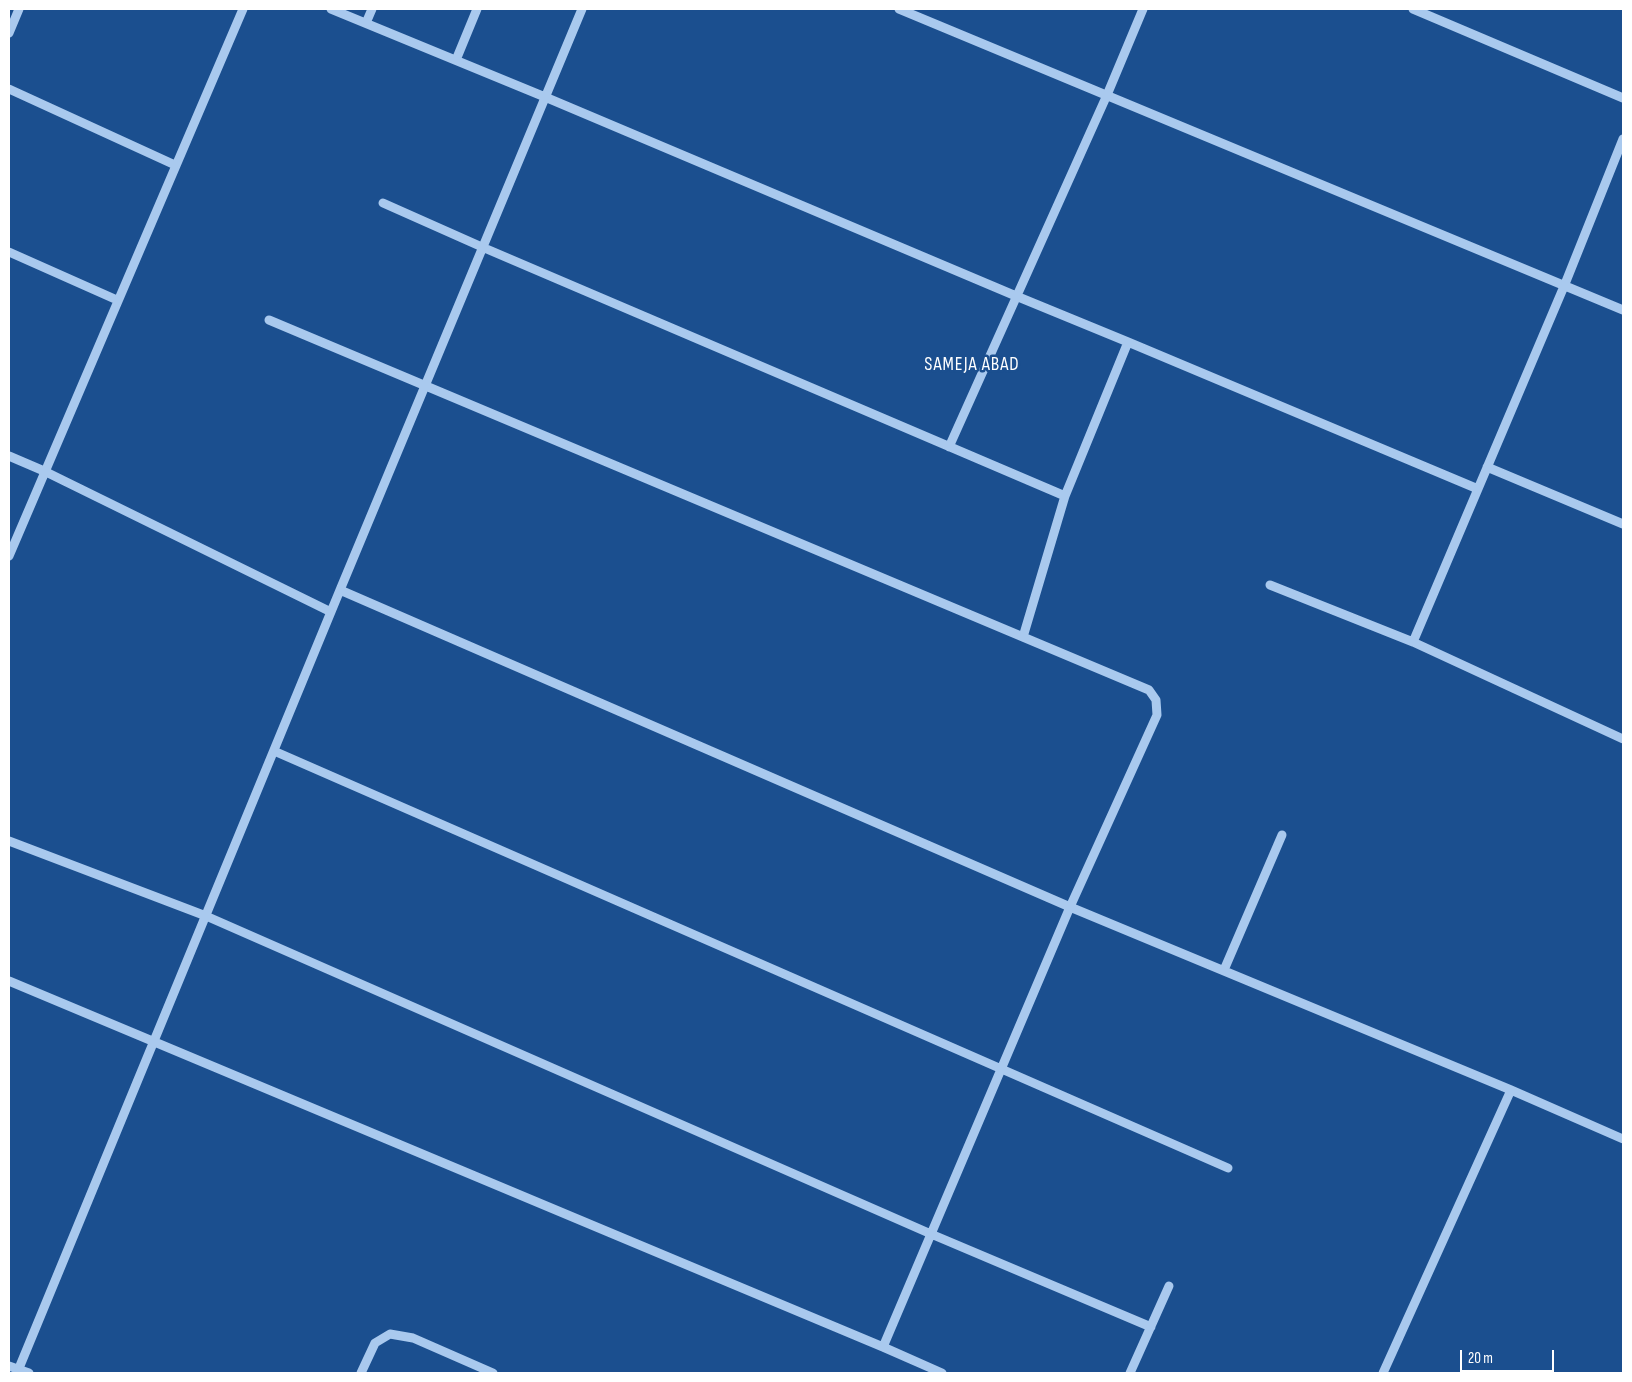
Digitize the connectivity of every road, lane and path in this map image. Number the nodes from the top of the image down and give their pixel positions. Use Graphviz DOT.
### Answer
graph roads {
  1 [pos="19,9"];
  2 [pos="242,9"];
  3 [pos="331,9"];
  4 [pos="372,9"];
  5 [pos="477,9"];
  6 [pos="582,9"];
  7 [pos="899,9"];
  8 [pos="1143,9"];
  9 [pos="1413,9"];
  10 [pos="366,23"];
  11 [pos="9,33"];
  12 [pos="456,60"];
  13 [pos="9,89"];
  14 [pos="1107,95"];
  15 [pos="545,97"];
  16 [pos="1623,98"];
  17 [pos="1623,139"];
  18 [pos="175,165"];
  19 [pos="383,203"];
  20 [pos="482,248"];
  21 [pos="9,252"];
  22 [pos="1564,284"];
  23 [pos="1016,296"];
  24 [pos="117,300"];
  25 [pos="1623,310"];
  26 [pos="269,320"];
  27 [pos="1128,342"];
  28 [pos="424,386"];
  29 [pos="949,447"];
  30 [pos="9,456"];
  31 [pos="1487,467"];
  32 [pos="44,471"];
  33 [pos="1478,489"];
  34 [pos="1065,496"];
  35 [pos="1623,524"];
  36 [pos="9,556"];
  37 [pos="1270,585"];
  38 [pos="340,590"];
  39 [pos="331,612"];
  40 [pos="1023,637"];
  41 [pos="1413,642"];
  42 [pos="1623,739"];
  43 [pos="274,751"];
  44 [pos="1282,835"];
  45 [pos="9,841"];
  46 [pos="1070,906"];
  47 [pos="206,916"];
  48 [pos="1224,970"];
  49 [pos="9,981"];
  50 [pos="154,1042"];
  51 [pos="1001,1068"];
  52 [pos="1511,1090"];
  53 [pos="1623,1140"];
  54 [pos="1228,1168"];
  55 [pos="931,1234"];
  56 [pos="1169,1286"];
  57 [pos="1151,1326"];
  58 [pos="883,1347"];
  59 [pos="9,1366"];
  60 [pos="18,1372"];
  61 [pos="30,1373"];
  62 [pos="361,1373"];
  63 [pos="493,1373"];
  64 [pos="942,1373"];
  65 [pos="1130,1373"];
  66 [pos="1383,1373"];
  1 -- 11 [label="street"];
  2 -- 18 [label="street"];
  3 -- 10 [label="street"];
  4 -- 10 [label="street"];
  5 -- 12 [label="street"];
  6 -- 15 [label="street"];
  7 -- 14 [label="street"];
  8 -- 14 [label="street"];
  9 -- 16 [label="street"];
  10 -- 12 [label="street"];
  12 -- 15 [label="street"];
  13 -- 18 [label="street"];
  14 -- 22 [label="street"];
  14 -- 23 [label="street"];
  15 -- 20 [label="street"];
  15 -- 23 [label="street"];
  17 -- 22 [label="street"];
  18 -- 24 [label="street"];
  19 -- 20 [label="street"];
  20 -- 28 [label="street"];
  20 -- 29 [label="street"];
  21 -- 24 [label="street"];
  22 -- 25 [label="street"];
  22 -- 31 [label="street"];
  23 -- 27 [label="street"];
  23 -- 29 [label="street"];
  24 -- 32 [label="street"];
  26 -- 28 [label="street"];
  27 -- 33 [label="street"];
  27 -- 34 [label="street"];
  28 -- 38 [label="street"];
  28 -- 40 [label="street"];
  29 -- 34 [label="street"];
  30 -- 32 [label="street"];
  31 -- 33 [label="street"];
  31 -- 35 [label="street"];
  32 -- 36 [label="street"];
  32 -- 39 [label="street"];
  33 -- 41 [label="street"];
  34 -- 40 [label="street"];
  37 -- 41 [label="street"];
  38 -- 39 [label="street"];
  38 -- 46 [label="street"];
  39 -- 43 [label="street"];
  40 -- 46 [label="street"];
  41 -- 42 [label="street"];
  43 -- 47 [label="street"];
  43 -- 51 [label="street"];
  44 -- 48 [label="street"];
  45 -- 47 [label="street"];
  46 -- 48 [label="street"];
  46 -- 51 [label="street"];
  47 -- 50 [label="street"];
  47 -- 55 [label="street"];
  48 -- 52 [label="street"];
  49 -- 50 [label="street"];
  50 -- 58 [label="street"];
  50 -- 60 [label="street"];
  51 -- 54 [label="street"];
  51 -- 55 [label="street"];
  52 -- 53 [label="street"];
  52 -- 66 [label="street"];
  55 -- 57 [label="street"];
  55 -- 58 [label="street"];
  56 -- 57 [label="street"];
  57 -- 65 [label="street"];
  58 -- 64 [label="street"];
  59 -- 60 [label="street"];
  60 -- 61 [label="street"];
  62 -- 63 [label="street"];
}
